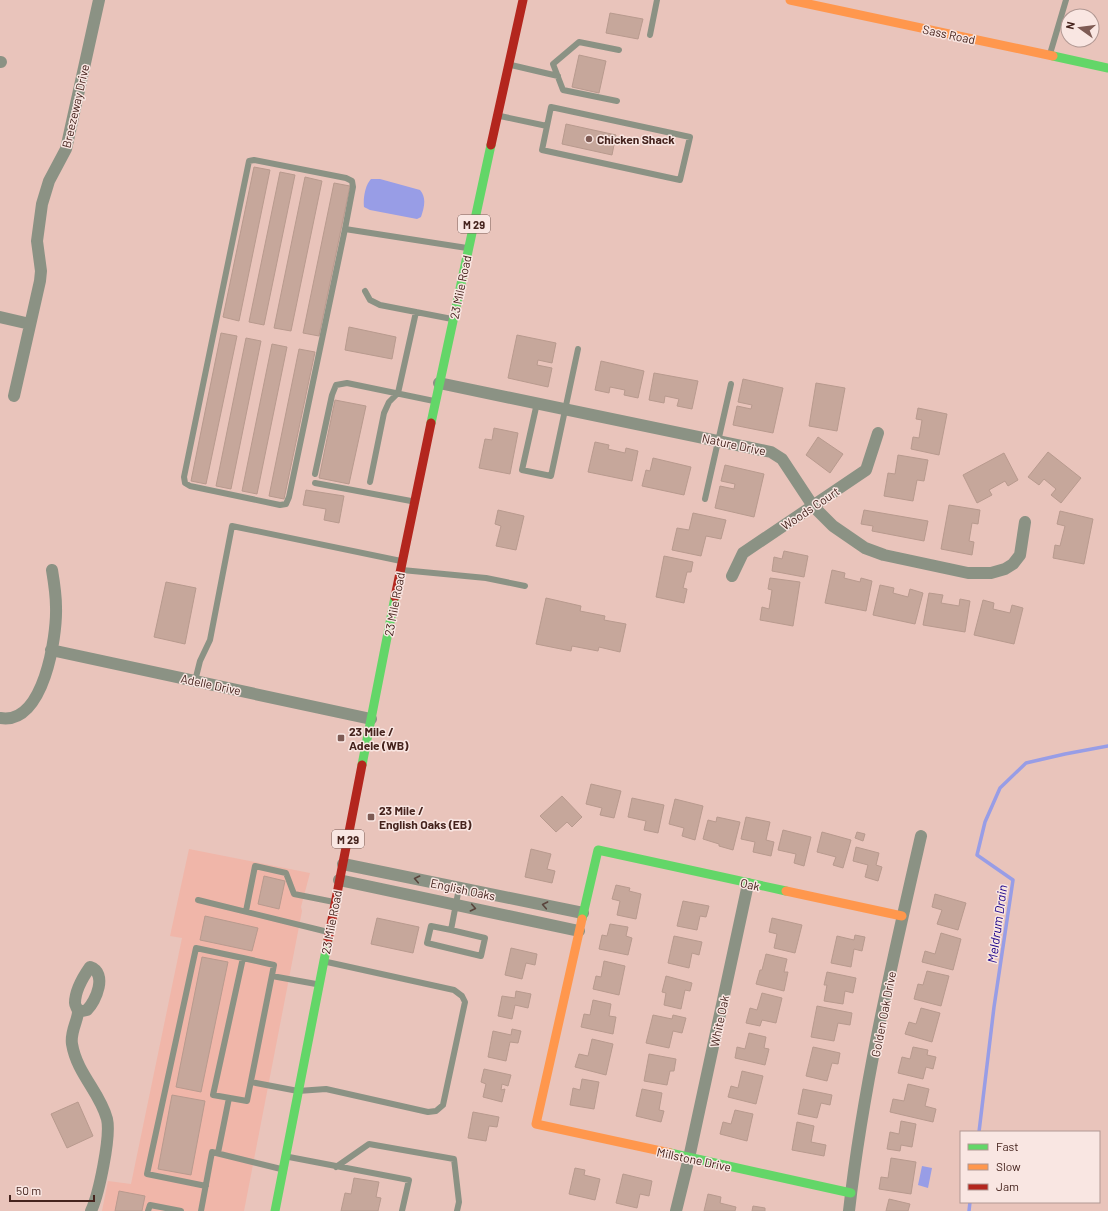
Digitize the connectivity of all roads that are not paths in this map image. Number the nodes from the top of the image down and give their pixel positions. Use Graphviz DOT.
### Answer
graph roads {
  1 [pos="99,0"];
  2 [pos="523,0"];
  3 [pos="657,0"];
  4 [pos="790,0"];
  5 [pos="1066,0"];
  6 [pos="650,35"];
  7 [pos="619,50"];
  8 [pos="1049,56"];
  9 [pos="509,65"];
  10 [pos="1108,68"];
  11 [pos="558,76"];
  12 [pos="617,101"];
  13 [pos="498,115"];
  14 [pos="547,126"];
  15 [pos="345,229"];
  16 [pos="469,248"];
  17 [pos="365,291"];
  18 [pos="416,312"];
  19 [pos="0,317"];
  20 [pos="454,319"];
  21 [pos="30,324"];
  22 [pos="578,349"];
  23 [pos="440,383"];
  24 [pos="731,384"];
  25 [pos="398,393"];
  26 [pos="14,396"];
  27 [pos="435,402"];
  28 [pos="537,403"];
  29 [pos="566,410"];
  30 [pos="878,433"];
  31 [pos="718,440"];
  32 [pos="316,474"];
  33 [pos="370,482"];
  34 [pos="315,483"];
  35 [pos="705,499"];
  36 [pos="414,502"];
  37 [pos="813,506"];
  38 [pos="1025,522"];
  39 [pos="402,566"];
  40 [pos="52,570"];
  41 [pos="732,576"];
  42 [pos="525,586"];
  43 [pos="51,650"];
  44 [pos="195,681"];
  45 [pos="0,718"];
  46 [pos="371,719"];
  47 [pos="921,836"];
  48 [pos="343,864"];
  49 [pos="339,880"];
  50 [pos="748,884"];
  51 [pos="459,888"];
  52 [pos="198,900"];
  53 [pos="335,903"];
  54 [pos="456,905"];
  55 [pos="246,911"];
  56 [pos="583,913"];
  57 [pos="902,916"];
  58 [pos="451,930"];
  59 [pos="579,930"];
  60 [pos="329,932"];
  61 [pos="243,958"];
  62 [pos="324,961"];
  63 [pos="272,976"];
  64 [pos="319,985"];
  65 [pos="78,1012"];
  66 [pos="251,1082"];
  67 [pos="298,1091"];
  68 [pos="229,1098"];
  69 [pos="218,1153"];
  70 [pos="285,1156"];
  71 [pos="689,1158"];
  72 [pos="336,1167"];
  73 [pos="283,1169"];
  74 [pos="206,1186"];
  75 [pos="851,1193"];
  76 [pos="91,1211"];
  77 [pos="148,1211"];
  78 [pos="181,1211"];
  79 [pos="201,1211"];
  80 [pos="275,1211"];
  81 [pos="402,1211"];
  82 [pos="457,1211"];
  83 [pos="676,1211"];
  84 [pos="849,1211"];
  1 -- 21 [label="street, Breezeway Drive"];
  2 -- 9 [label="main road, 23 Mile Road / M 29"];
  3 -- 6 [label="lane"];
  4 -- 8 [label="main road, Sass Road"];
  5 -- 8 [label="lane"];
  7 -- 11 [label="lane"];
  8 -- 10 [label="main road, Sass Road"];
  9 -- 11 [label="lane"];
  9 -- 13 [label="main road, 23 Mile Road / M 29"];
  11 -- 12 [label="lane"];
  13 -- 14 [label="lane"];
  13 -- 16 [label="main road, 23 Mile Road / M 29"];
  14 -- 14 [label="lane"];
  15 -- 15 [label="lane"];
  15 -- 16 [label="lane"];
  16 -- 20 [label="main road, 23 Mile Road / M 29"];
  17 -- 18 [label="lane"];
  18 -- 20 [label="lane"];
  18 -- 25 [label="lane"];
  19 -- 21 [label="street"];
  20 -- 23 [label="main road, 23 Mile Road / M 29"];
  21 -- 26 [label="street, Breezeway Drive"];
  22 -- 29 [label="lane"];
  23 -- 27 [label="main road, 23 Mile Road / M 29"];
  23 -- 28 [label="street, Nature Drive"];
  24 -- 31 [label="lane"];
  25 -- 27 [label="lane"];
  25 -- 32 [label="lane"];
  25 -- 33 [label="lane"];
  27 -- 36 [label="main road, 23 Mile Road / M 29"];
  28 -- 29 [label="street, Nature Drive"];
  28 -- 29 [label="lane"];
  29 -- 31 [label="street, Nature Drive"];
  30 -- 37 [label="street, Woods Court"];
  31 -- 35 [label="lane"];
  31 -- 37 [label="street, Nature Drive"];
  34 -- 36 [label="lane"];
  36 -- 39 [label="main road, 23 Mile Road / M 29"];
  37 -- 38 [label="street, Nature Drive"];
  37 -- 41 [label="street, Woods Court"];
  39 -- 42 [label="lane"];
  39 -- 44 [label="lane"];
  39 -- 46 [label="main road, 23 Mile Road / M 29"];
  40 -- 43 [label="street"];
  43 -- 44 [label="street, Adelle Drive"];
  43 -- 45 [label="street"];
  44 -- 46 [label="street, Adelle Drive"];
  46 -- 48 [label="main road, 23 Mile Road / M 29"];
  47 -- 57 [label="street, Golden Oak Drive"];
  48 -- 49 [label="main road, 23 Mile Road / M 29"];
  51 -- 48 [label="street, English Oaks, one-way"];
  49 -- 53 [label="main road, 23 Mile Road / M 29"];
  49 -- 54 [label="street, English Oaks"];
  50 -- 56 [label="main road, Oak"];
  50 -- 57 [label="main road, Oak"];
  50 -- 71 [label="street, White Oak"];
  51 -- 54 [label="lane"];
  56 -- 51 [label="street, English Oaks, one-way"];
  52 -- 55 [label="lane"];
  53 -- 55 [label="lane"];
  53 -- 60 [label="main road, 23 Mile Road / M 29"];
  54 -- 58 [label="lane"];
  54 -- 59 [label="street, English Oaks, one-way"];
  55 -- 60 [label="lane"];
  56 -- 59 [label="main road"];
  57 -- 75 [label="street, Golden Oak Drive"];
  58 -- 58 [label="lane"];
  59 -- 71 [label="main road, Millstone Drive"];
  60 -- 62 [label="main road, 23 Mile Road / M 29"];
  61 -- 63 [label="lane"];
  61 -- 68 [label="lane"];
  61 -- 74 [label="lane"];
  62 -- 64 [label="main road, 23 Mile Road / M 29"];
  62 -- 67 [label="lane"];
  63 -- 64 [label="lane"];
  63 -- 66 [label="lane"];
  64 -- 67 [label="main road, 23 Mile Road / M 29"];
  65 -- 65 [label="street"];
  65 -- 76 [label="street"];
  66 -- 67 [label="lane"];
  66 -- 68 [label="lane"];
  67 -- 70 [label="main road, 23 Mile Road / M 29"];
  68 -- 69 [label="lane"];
  69 -- 73 [label="lane"];
  69 -- 74 [label="lane"];
  70 -- 72 [label="lane"];
  70 -- 73 [label="main road, 23 Mile Road / M 29"];
  71 -- 75 [label="main road, Millstone Drive"];
  71 -- 83 [label="street, White Oak"];
  72 -- 81 [label="lane"];
  72 -- 82 [label="lane"];
  73 -- 80 [label="main road, 23 Mile Road / M 29"];
  74 -- 79 [label="lane"];
  75 -- 84 [label="street, Golden Oak Drive"];
  77 -- 78 [label="lane"];
}
